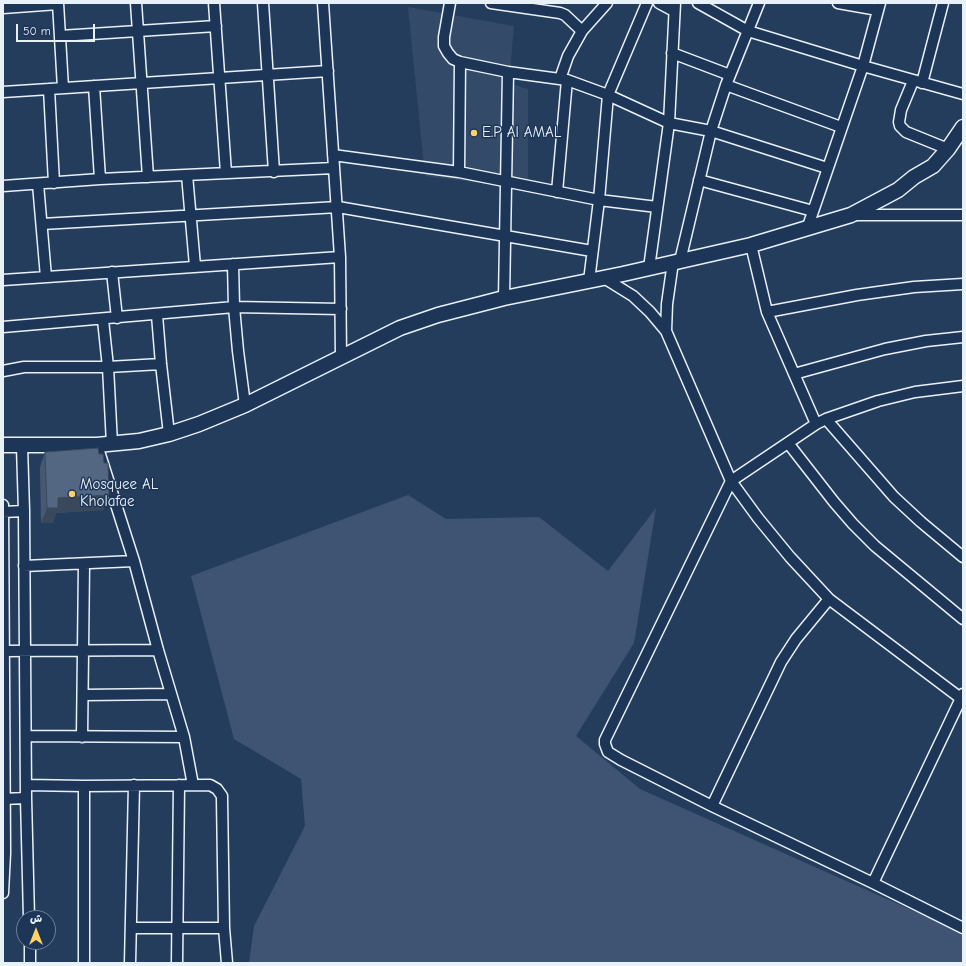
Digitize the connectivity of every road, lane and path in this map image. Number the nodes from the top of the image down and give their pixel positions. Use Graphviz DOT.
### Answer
graph roads {
  1 [pos="136,3"];
  2 [pos="214,3"];
  3 [pos="263,3"];
  4 [pos="323,3"];
  5 [pos="450,3"];
  6 [pos="491,3"];
  7 [pos="607,3"];
  8 [pos="647,3"];
  9 [pos="659,3"];
  10 [pos="698,3"];
  11 [pos="759,3"];
  12 [pos="838,3"];
  13 [pos="943,3"];
  14 [pos="58,4"];
  15 [pos="674,7"];
  16 [pos="879,7"];
  17 [pos="3,8"];
  18 [pos="216,26"];
  19 [pos="138,31"];
  20 [pos="748,31"];
  21 [pos="582,32"];
  22 [pos="60,36"];
  23 [pos="672,53"];
  24 [pos="460,62"];
  25 [pos="863,66"];
  26 [pos="328,72"];
  27 [pos="508,72"];
  28 [pos="269,75"];
  29 [pos="730,75"];
  30 [pos="220,78"];
  31 [pos="564,80"];
  32 [pos="917,82"];
  33 [pos="142,84"];
  34 [pos="726,85"];
  35 [pos="94,86"];
  36 [pos="63,88"];
  37 [pos="49,89"];
  38 [pos="3,92"];
  39 [pos="963,94"];
  40 [pos="608,95"];
  41 [pos="668,123"];
  42 [pos="841,127"];
  43 [pos="963,127"];
  44 [pos="711,132"];
  45 [pos="948,149"];
  46 [pos="333,155"];
  47 [pos="334,168"];
  48 [pos="828,168"];
  49 [pos="274,172"];
  50 [pos="459,172"];
  51 [pos="226,173"];
  52 [pos="187,175"];
  53 [pos="148,177"];
  54 [pos="100,179"];
  55 [pos="699,180"];
  56 [pos="54,182"];
  57 [pos="506,182"];
  58 [pos="38,184"];
  59 [pos="3,186"];
  60 [pos="557,192"];
  61 [pos="599,200"];
  62 [pos="338,207"];
  63 [pos="657,207"];
  64 [pos="813,211"];
  65 [pos="851,215"];
  66 [pos="963,215"];
  67 [pos="191,216"];
  68 [pos="42,224"];
  69 [pos="807,229"];
  70 [pos="504,236"];
  71 [pos="751,245"];
  72 [pos="592,251"];
  73 [pos="340,257"];
  74 [pos="677,262"];
  75 [pos="233,264"];
  76 [pos="195,266"];
  77 [pos="649,268"];
  78 [pos="112,272"];
  79 [pos="46,277"];
  80 [pos="604,278"];
  81 [pos="3,280"];
  82 [pos="589,282"];
  83 [pos="963,284"];
  84 [pos="504,298"];
  85 [pos="234,308"];
  86 [pos="341,309"];
  87 [pos="767,312"];
  88 [pos="157,315"];
  89 [pos="117,318"];
  90 [pos="103,320"];
  91 [pos="3,327"];
  92 [pos="666,331"];
  93 [pos="963,338"];
  94 [pos="341,358"];
  95 [pos="161,364"];
  96 [pos="108,367"];
  97 [pos="3,371"];
  98 [pos="794,374"];
  99 [pos="963,386"];
  100 [pos="245,405"];
  101 [pos="826,419"];
  102 [pos="816,424"];
  103 [pos="168,434"];
  104 [pos="788,443"];
  105 [pos="112,444"];
  106 [pos="3,445"];
  107 [pos="96,445"];
  108 [pos="22,446"];
  109 [pos="731,481"];
  110 [pos="3,504"];
  111 [pos="24,511"];
  112 [pos="3,512"];
  113 [pos="963,557"];
  114 [pos="134,561"];
  115 [pos="84,564"];
  116 [pos="24,566"];
  117 [pos="828,599"];
  118 [pos="963,618"];
  119 [pos="25,650"];
  120 [pos="82,650"];
  121 [pos="158,650"];
  122 [pos="3,651"];
  123 [pos="171,694"];
  124 [pos="82,695"];
  125 [pos="962,697"];
  126 [pos="26,736"];
  127 [pos="82,737"];
  128 [pos="184,737"];
  129 [pos="26,785"];
  130 [pos="134,785"];
  131 [pos="178,785"];
  132 [pos="193,785"];
  133 [pos="84,786"];
  134 [pos="4,798"];
  135 [pos="26,798"];
  136 [pos="712,806"];
  137 [pos="4,822"];
  138 [pos="873,883"];
  139 [pos="3,893"];
  140 [pos="30,910"];
  141 [pos="177,927"];
  142 [pos="131,928"];
  143 [pos="224,928"];
  144 [pos="963,928"];
  145 [pos="30,950"];
  146 [pos="30,963"];
  147 [pos="84,963"];
  148 [pos="130,963"];
  149 [pos="177,963"];
  150 [pos="227,963"];
  1 -- 19 [label="street"];
  2 -- 18 [label="street"];
  3 -- 28 [label="street"];
  4 -- 26 [label="street"];
  5 -- 24 [label="street"];
  6 -- 21 [label="street"];
  7 -- 21 [label="street"];
  8 -- 40 [label="street"];
  9 -- 15 [label="street"];
  10 -- 20 [label="street"];
  11 -- 20 [label="street"];
  12 -- 16 [label="street"];
  13 -- 32 [label="street"];
  14 -- 17 [label="street"];
  14 -- 22 [label="street"];
  15 -- 23 [label="street"];
  16 -- 25 [label="street"];
  18 -- 19 [label="street"];
  18 -- 30 [label="street"];
  19 -- 22 [label="street"];
  19 -- 33 [label="street"];
  20 -- 25 [label="street"];
  20 -- 29 [label="street"];
  21 -- 31 [label="street"];
  22 -- 36 [label="street"];
  23 -- 29 [label="street"];
  23 -- 41 [label="street"];
  24 -- 27 [label="street"];
  24 -- 50 [label="street"];
  25 -- 32 [label="street"];
  25 -- 42 [label="street"];
  26 -- 28 [label="street"];
  26 -- 46 [label="street"];
  27 -- 31 [label="street"];
  27 -- 57 [label="street"];
  28 -- 30 [label="street"];
  28 -- 49 [label="street"];
  29 -- 34 [label="street"];
  30 -- 33 [label="street"];
  30 -- 51 [label="street"];
  31 -- 40 [label="street"];
  31 -- 60 [label="street"];
  32 -- 39 [label="street"];
  32 -- 45 [label="street"];
  33 -- 35 [label="street"];
  33 -- 53 [label="street"];
  34 -- 42 [label="street"];
  34 -- 44 [label="street"];
  35 -- 36 [label="street"];
  35 -- 54 [label="street"];
  36 -- 37 [label="street"];
  37 -- 38 [label="street"];
  37 -- 56 [label="street"];
  40 -- 41 [label="street"];
  40 -- 61 [label="street"];
  41 -- 44 [label="street"];
  41 -- 63 [label="street"];
  42 -- 48 [label="street"];
  43 -- 45 [label="main road"];
  44 -- 48 [label="street"];
  44 -- 55 [label="street"];
  45 -- 65 [label="main road"];
  46 -- 47 [label="street"];
  46 -- 50 [label="street"];
  47 -- 49 [label="street"];
  47 -- 62 [label="street"];
  48 -- 64 [label="street"];
  49 -- 51 [label="street"];
  50 -- 57 [label="street"];
  51 -- 52 [label="street"];
  52 -- 53 [label="street"];
  52 -- 67 [label="street"];
  53 -- 54 [label="street"];
  54 -- 56 [label="street"];
  55 -- 64 [label="street"];
  55 -- 74 [label="street"];
  56 -- 58 [label="street"];
  57 -- 60 [label="street"];
  57 -- 70 [label="street"];
  58 -- 59 [label="street"];
  58 -- 68 [label="street"];
  60 -- 61 [label="street"];
  61 -- 63 [label="street"];
  61 -- 72 [label="street"];
  62 -- 67 [label="street"];
  62 -- 70 [label="street"];
  62 -- 73 [label="street"];
  63 -- 77 [label="street"];
  64 -- 69 [label="street"];
  65 -- 66 [label="street"];
  65 -- 69 [label="main road"];
  67 -- 68 [label="street"];
  67 -- 76 [label="street"];
  68 -- 79 [label="street"];
  69 -- 71 [label="main road"];
  70 -- 72 [label="street"];
  70 -- 84 [label="street"];
  71 -- 74 [label="main road"];
  71 -- 87 [label="street"];
  72 -- 82 [label="street"];
  73 -- 75 [label="street"];
  73 -- 86 [label="street"];
  74 -- 77 [label="main road"];
  74 -- 92 [label="street"];
  75 -- 76 [label="street"];
  75 -- 85 [label="street"];
  76 -- 78 [label="street"];
  77 -- 80 [label="main road"];
  78 -- 79 [label="street"];
  78 -- 89 [label="street"];
  79 -- 81 [label="street"];
  80 -- 82 [label="main road"];
  80 -- 92 [label="street"];
  82 -- 84 [label="main road"];
  83 -- 87 [label="street"];
  84 -- 94 [label="main road"];
  85 -- 86 [label="street"];
  85 -- 88 [label="street"];
  85 -- 100 [label="street"];
  86 -- 94 [label="street"];
  87 -- 98 [label="street"];
  88 -- 89 [label="street"];
  88 -- 95 [label="street"];
  89 -- 90 [label="street"];
  90 -- 91 [label="street"];
  90 -- 96 [label="street"];
  92 -- 109 [label="street"];
  93 -- 98 [label="street"];
  94 -- 100 [label="main road"];
  95 -- 96 [label="street"];
  95 -- 103 [label="street"];
  96 -- 97 [label="street"];
  96 -- 105 [label="street"];
  98 -- 102 [label="street"];
  99 -- 101 [label="street"];
  100 -- 103 [label="main road"];
  101 -- 102 [label="street"];
  101 -- 113 [label="street"];
  102 -- 104 [label="street"];
  103 -- 105 [label="main road"];
  104 -- 109 [label="street"];
  104 -- 118 [label="street"];
  105 -- 107 [label="main road"];
  106 -- 108 [label="main road"];
  107 -- 108 [label="main road"];
  107 -- 114 [label="street"];
  108 -- 111 [label="street"];
  109 -- 117 [label="street"];
  109 -- 136 [label="street"];
  110 -- 112 [label="street"];
  111 -- 112 [label="street"];
  111 -- 116 [label="street"];
  112 -- 122 [label="street"];
  114 -- 115 [label="street"];
  114 -- 121 [label="street"];
  115 -- 116 [label="street"];
  115 -- 120 [label="street"];
  116 -- 119 [label="street"];
  117 -- 125 [label="street"];
  117 -- 136 [label="street"];
  119 -- 120 [label="street"];
  119 -- 122 [label="street"];
  119 -- 126 [label="street"];
  120 -- 121 [label="street"];
  120 -- 124 [label="street"];
  121 -- 123 [label="street"];
  122 -- 134 [label="street"];
  123 -- 124 [label="street"];
  123 -- 128 [label="street"];
  124 -- 127 [label="street"];
  125 -- 138 [label="street"];
  126 -- 127 [label="street"];
  126 -- 129 [label="street"];
  127 -- 128 [label="street"];
  128 -- 132 [label="street"];
  129 -- 133 [label="street"];
  129 -- 135 [label="street"];
  130 -- 131 [label="street"];
  130 -- 133 [label="street"];
  130 -- 142 [label="street"];
  131 -- 132 [label="street"];
  131 -- 141 [label="street"];
  132 -- 143 [label="street"];
  133 -- 147 [label="street"];
  134 -- 135 [label="street"];
  134 -- 137 [label="street"];
  135 -- 140 [label="street"];
  136 -- 138 [label="street"];
  137 -- 139 [label="street"];
  138 -- 144 [label="street"];
  141 -- 142 [label="street"];
  141 -- 143 [label="street"];
  141 -- 149 [label="street"];
  142 -- 148 [label="street"];
  143 -- 150 [label="street"];
  145 -- 146 [label="street"];
}
